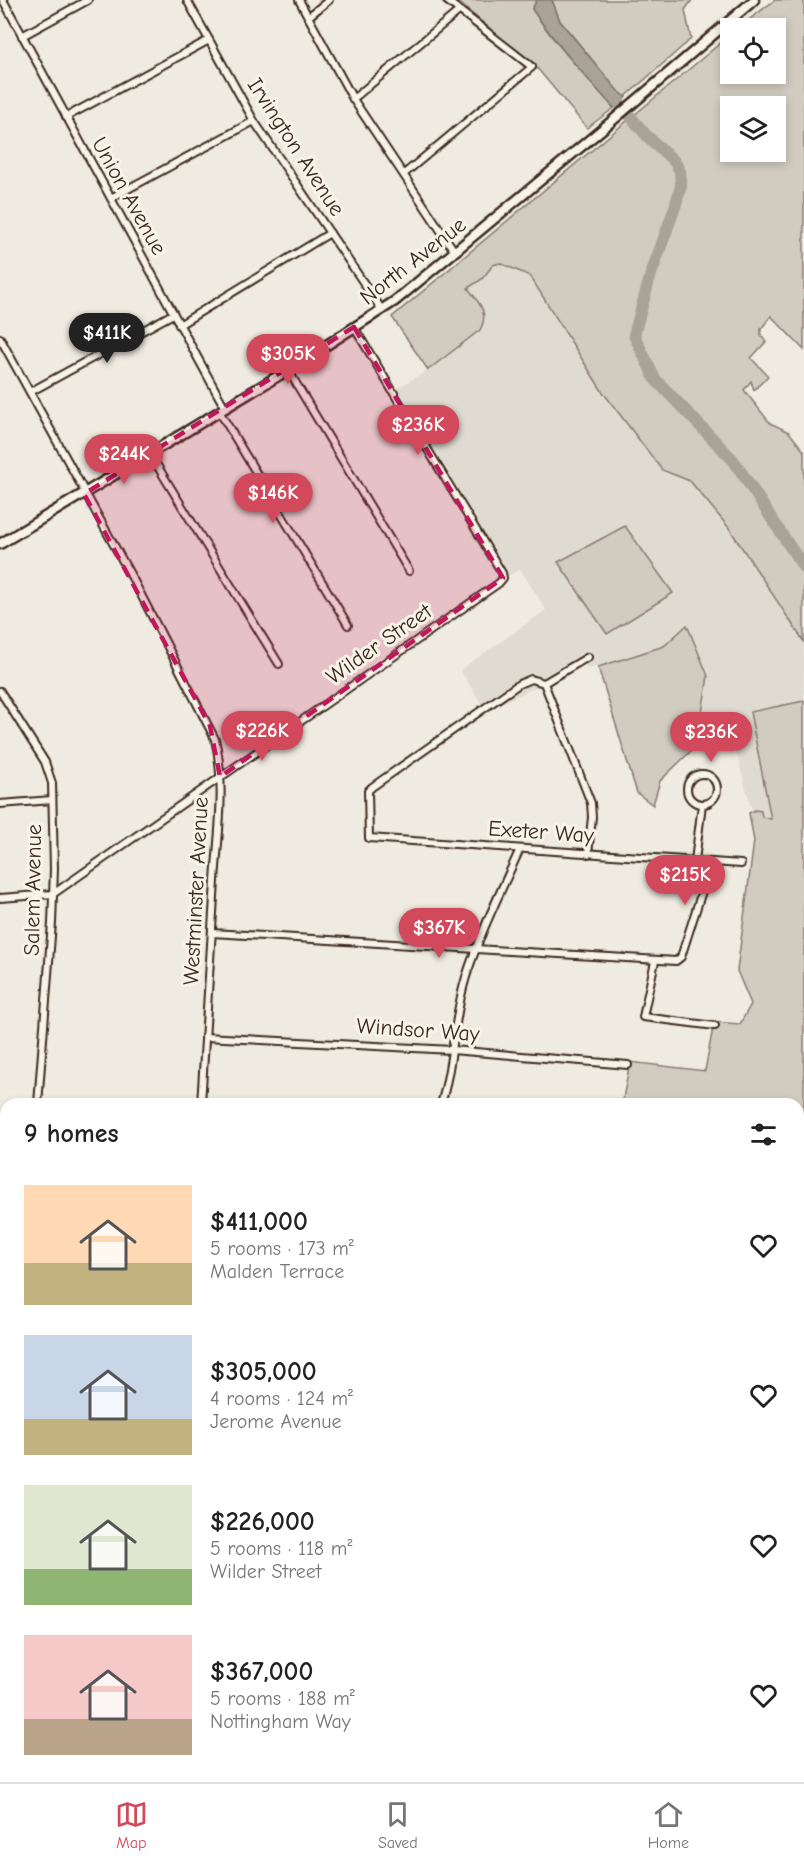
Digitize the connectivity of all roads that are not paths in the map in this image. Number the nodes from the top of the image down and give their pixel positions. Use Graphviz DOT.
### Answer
graph roads {
  1 [pos="3,0"];
  2 [pos="88,0"];
  3 [pos="188,0"];
  4 [pos="299,0"];
  5 [pos="329,0"];
  6 [pos="446,0"];
  7 [pos="754,0"];
  8 [pos="459,11"];
  9 [pos="308,17"];
  10 [pos="22,36"];
  11 [pos="209,40"];
  12 [pos="352,99"];
  13 [pos="66,117"];
  14 [pos="254,121"];
  15 [pos="404,174"];
  16 [pos="111,198"];
  17 [pos="330,233"];
  18 [pos="455,252"];
  19 [pos="382,310"];
  20 [pos="173,314"];
  21 [pos="178,325"];
  22 [pos="354,327"];
  23 [pos="0,338"];
  24 [pos="288,370"];
  25 [pos="30,392"];
  26 [pos="222,410"];
  27 [pos="150,454"];
  28 [pos="84,494"];
  29 [pos="0,544"];
  30 [pos="409,571"];
  31 [pos="348,625"];
  32 [pos="588,657"];
  33 [pos="279,664"];
  34 [pos="544,683"];
  35 [pos="0,692"];
  36 [pos="220,777"];
  37 [pos="52,800"];
  38 [pos="0,804"];
  39 [pos="702,804"];
  40 [pos="520,849"];
  41 [pos="588,854"];
  42 [pos="695,861"];
  43 [pos="711,863"];
  44 [pos="741,864"];
  45 [pos="53,894"];
  46 [pos="0,898"];
  47 [pos="212,933"];
  48 [pos="476,949"];
  49 [pos="655,961"];
  50 [pos="715,1026"];
  51 [pos="205,1036"];
  52 [pos="452,1050"];
  53 [pos="628,1065"];
  54 [pos="39,1098"];
  55 [pos="201,1098"];
  56 [pos="443,1098"];
  1 -- 10 [label="street, Union Avenue"];
  2 -- 10 [label="street"];
  3 -- 11 [label="street, Irvington Avenue"];
  4 -- 9 [label="street"];
  5 -- 9 [label="street"];
  6 -- 8 [label="street"];
  7 -- 18 [label="main road, North Avenue"];
  8 -- 12 [label="street"];
  8 -- 15 [label="street"];
  9 -- 12 [label="street"];
  10 -- 13 [label="street, Union Avenue"];
  11 -- 13 [label="street"];
  11 -- 14 [label="street, Irvington Avenue"];
  12 -- 15 [label="street"];
  13 -- 16 [label="street, Union Avenue"];
  14 -- 16 [label="street"];
  14 -- 17 [label="street, Irvington Avenue"];
  15 -- 18 [label="street"];
  16 -- 20 [label="street, Union Avenue"];
  17 -- 19 [label="street, Irvington Avenue"];
  17 -- 21 [label="street"];
  18 -- 19 [label="main road, North Avenue"];
  19 -- 22 [label="main road, North Avenue"];
  20 -- 21 [label="street, Union Avenue"];
  20 -- 25 [label="street"];
  21 -- 26 [label="street, Union Avenue"];
  22 -- 24 [label="main road, North Avenue"];
  22 -- 36 [label="street, Wilder Street"];
  23 -- 25 [label="street, Westminster Avenue"];
  24 -- 26 [label="main road, North Avenue"];
  24 -- 30 [label="street"];
  25 -- 28 [label="street, Westminster Avenue"];
  26 -- 27 [label="main road, North Avenue"];
  26 -- 31 [label="street, Union Avenue"];
  27 -- 28 [label="main road, North Avenue"];
  27 -- 33 [label="street"];
  28 -- 29 [label="main road, North Avenue"];
  28 -- 36 [label="street, Westminster Avenue"];
  32 -- 34 [label="street"];
  34 -- 40 [label="street, Exeter Way"];
  34 -- 41 [label="street"];
  35 -- 37 [label="street, Salem Avenue"];
  36 -- 45 [label="street, Wilder Street"];
  36 -- 47 [label="street, Westminster Avenue"];
  37 -- 38 [label="street"];
  37 -- 45 [label="street, Salem Avenue"];
  39 -- 39 [label="street"];
  39 -- 42 [label="street"];
  40 -- 41 [label="street, Exeter Way"];
  40 -- 48 [label="street"];
  41 -- 42 [label="street, Exeter Way"];
  42 -- 43 [label="street, Exeter Way"];
  43 -- 44 [label="street, Exeter Way"];
  43 -- 49 [label="street"];
  45 -- 46 [label="street"];
  45 -- 54 [label="street, Salem Avenue"];
  47 -- 48 [label="street"];
  47 -- 51 [label="street, Westminster Avenue"];
  48 -- 49 [label="street"];
  48 -- 52 [label="street"];
  49 -- 50 [label="street"];
  51 -- 52 [label="street, Windsor Way"];
  51 -- 55 [label="street, Westminster Avenue"];
  52 -- 53 [label="street, Windsor Way"];
  52 -- 56 [label="street"];
}
